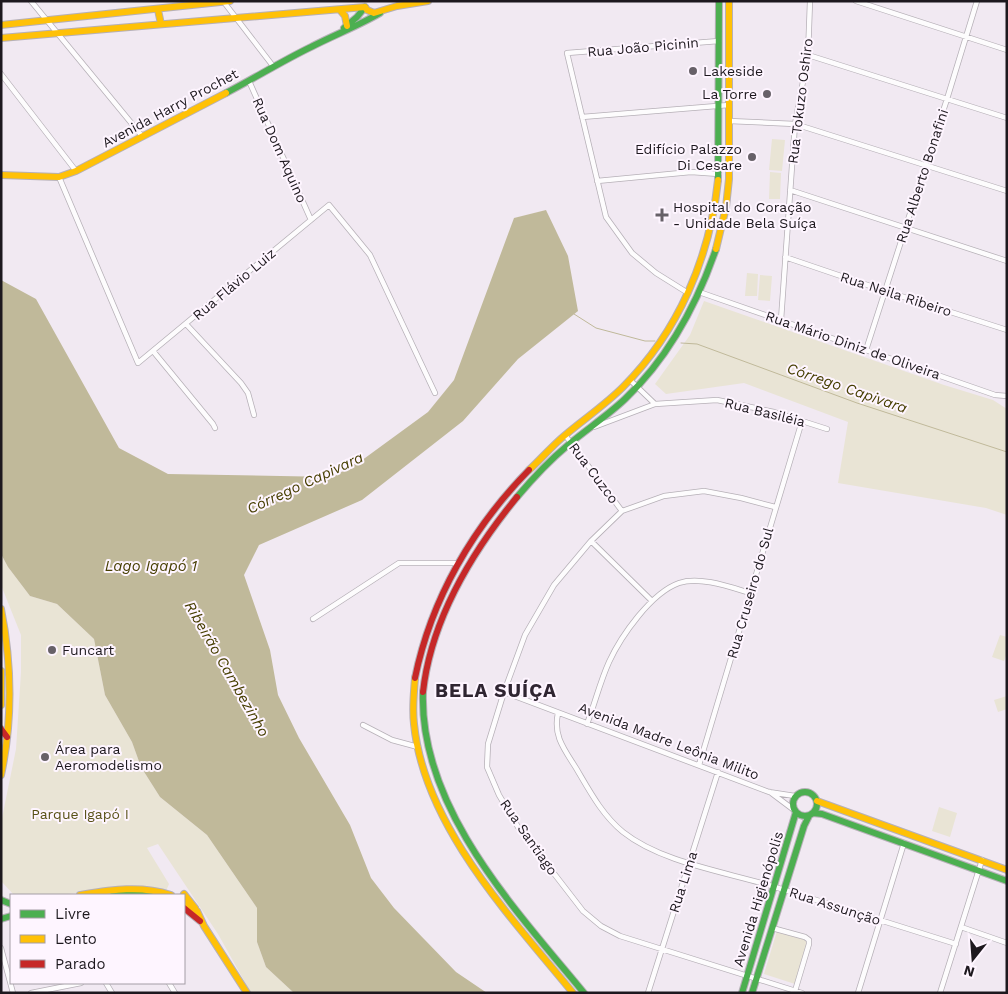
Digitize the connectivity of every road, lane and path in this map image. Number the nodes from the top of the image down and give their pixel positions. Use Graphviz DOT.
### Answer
graph roads {
  1 [pos="31,1"];
  2 [pos="230,1"];
  3 [pos="428,1"];
  4 [pos="719,1"];
  5 [pos="729,1"];
  6 [pos="810,1"];
  7 [pos="856,1"];
  8 [pos="977,1"];
  9 [pos="224,2"];
  10 [pos="365,4"];
  11 [pos="158,10"];
  12 [pos="340,10"];
  13 [pos="382,12"];
  14 [pos="236,18"];
  15 [pos="47,20"];
  16 [pos="162,24"];
  17 [pos="1,25"];
  18 [pos="347,26"];
  19 [pos="342,31"];
  20 [pos="59,34"];
  21 [pos="1,38"];
  22 [pos="966,38"];
  23 [pos="719,41"];
  24 [pos="1007,50"];
  25 [pos="808,55"];
  26 [pos="274,66"];
  27 [pos="1,74"];
  28 [pos="249,81"];
  29 [pos="947,99"];
  30 [pos="729,105"];
  31 [pos="719,106"];
  32 [pos="582,117"];
  33 [pos="1007,118"];
  34 [pos="729,121"];
  35 [pos="795,124"];
  36 [pos="142,136"];
  37 [pos="925,164"];
  38 [pos="76,172"];
  39 [pos="719,174"];
  40 [pos="1,175"];
  41 [pos="58,177"];
  42 [pos="597,181"];
  43 [pos="790,190"];
  44 [pos="1007,191"];
  45 [pos="311,220"];
  46 [pos="906,229"];
  47 [pos="786,257"];
  48 [pos="1007,261"];
  49 [pos="885,291"];
  50 [pos="699,292"];
  51 [pos="688,293"];
  52 [pos="781,320"];
  53 [pos="186,324"];
  54 [pos="1007,330"];
  55 [pos="866,350"];
  56 [pos="153,351"];
  57 [pos="630,380"];
  58 [pos="637,386"];
  59 [pos="435,393"];
  60 [pos="1007,396"];
  61 [pos="655,404"];
  62 [pos="254,415"];
  63 [pos="802,421"];
  64 [pos="215,428"];
  65 [pos="588,429"];
  66 [pos="827,429"];
  67 [pos="565,435"];
  68 [pos="571,442"];
  69 [pos="504,497"];
  70 [pos="511,504"];
  71 [pos="775,507"];
  72 [pos="622,511"];
  73 [pos="591,541"];
  74 [pos="465,553"];
  75 [pos="473,558"];
  76 [pos="458,565"];
  77 [pos="466,569"];
  78 [pos="750,593"];
  79 [pos="652,600"];
  80 [pos="1,609"];
  81 [pos="313,619"];
  82 [pos="1,671"];
  83 [pos="504,692"];
  84 [pos="413,703"];
  85 [pos="423,703"];
  86 [pos="1,705"];
  87 [pos="558,713"];
  88 [pos="587,724"];
  89 [pos="363,725"];
  90 [pos="1,729"];
  91 [pos="7,737"];
  92 [pos="418,747"];
  93 [pos="699,765"];
  94 [pos="718,772"];
  95 [pos="1,775"];
  96 [pos="768,792"];
  97 [pos="795,796"];
  98 [pos="817,801"];
  99 [pos="795,811"];
  100 [pos="811,814"];
  101 [pos="460,824"];
  102 [pos="450,828"];
  103 [pos="904,843"];
  104 [pos="982,860"];
  105 [pos="689,862"];
  106 [pos="978,870"];
  107 [pos="1007,870"];
  108 [pos="1007,881"];
  109 [pos="775,887"];
  110 [pos="137,888"];
  111 [pos="784,890"];
  112 [pos="88,894"];
  113 [pos="114,894"];
  114 [pos="122,894"];
  115 [pos="141,894"];
  116 [pos="164,894"];
  117 [pos="185,895"];
  118 [pos="185,903"];
  119 [pos="185,909"];
  120 [pos="197,911"];
  121 [pos="881,921"];
  122 [pos="204,926"];
  123 [pos="961,927"];
  124 [pos="772,928"];
  125 [pos="536,931"];
  126 [pos="528,937"];
  127 [pos="1007,943"];
  128 [pos="956,944"];
  129 [pos="1,948"];
  130 [pos="661,950"];
  131 [pos="747,976"];
  132 [pos="756,979"];
  133 [pos="10,982"];
  134 [pos="78,984"];
  135 [pos="55,991"];
  136 [pos="795,991"];
  137 [pos="31,993"];
  138 [pos="247,993"];
  139 [pos="573,993"];
  140 [pos="584,993"];
  141 [pos="648,993"];
  142 [pos="742,993"];
  143 [pos="752,993"];
  144 [pos="802,993"];
  145 [pos="858,993"];
  146 [pos="940,993"];
  1 -- 15 [label="street"];
  2 -- 9 [label="street"];
  3 -- 13 [label="street, Avenida Harry Prochet"];
  4 -- 23 [label="street"];
  5 -- 30 [label="street"];
  6 -- 25 [label="street, Rua Tokuzo Oshiro"];
  7 -- 22 [label="street"];
  8 -- 22 [label="street, Rua Alberto Bonafini"];
  9 -- 11 [label="street"];
  9 -- 14 [label="street"];
  10 -- 12 [label="street"];
  10 -- 13 [label="street"];
  10 -- 18 [label="street, Avenida Harry Prochet"];
  11 -- 15 [label="street"];
  11 -- 16 [label="street"];
  12 -- 14 [label="street"];
  12 -- 18 [label="street"];
  13 -- 19 [label="street, Avenida Harry Prochet"];
  14 -- 16 [label="street"];
  14 -- 26 [label="street"];
  15 -- 17 [label="street"];
  15 -- 20 [label="street"];
  16 -- 20 [label="street"];
  18 -- 19 [label="street, Avenida Harry Prochet"];
  19 -- 26 [label="street, Avenida Harry Prochet"];
  20 -- 21 [label="street"];
  20 -- 36 [label="street"];
  22 -- 24 [label="street"];
  22 -- 29 [label="street, Rua Alberto Bonafini"];
  23 -- 31 [label="street"];
  23 -- 32 [label="street, Rua João Picinin"];
  25 -- 29 [label="street"];
  25 -- 35 [label="street, Rua Tokuzo Oshiro"];
  26 -- 28 [label="street, Avenida Harry Prochet"];
  27 -- 38 [label="street"];
  28 -- 36 [label="street, Avenida Harry Prochet"];
  28 -- 45 [label="street, Rua Dom Aquino"];
  29 -- 33 [label="street"];
  29 -- 37 [label="street, Rua Alberto Bonafini"];
  30 -- 31 [label="street"];
  30 -- 34 [label="street"];
  31 -- 32 [label="street"];
  31 -- 39 [label="street"];
  32 -- 42 [label="street"];
  34 -- 35 [label="street"];
  34 -- 50 [label="street"];
  35 -- 37 [label="street"];
  35 -- 43 [label="street, Rua Tokuzo Oshiro"];
  36 -- 38 [label="street, Avenida Harry Prochet"];
  37 -- 44 [label="street"];
  37 -- 46 [label="street, Rua Alberto Bonafini"];
  38 -- 41 [label="street, Avenida Harry Prochet"];
  39 -- 42 [label="street"];
  39 -- 51 [label="street"];
  40 -- 41 [label="street, Avenida Harry Prochet"];
  41 -- 56 [label="street, Rua Flávio Luiz"];
  42 -- 51 [label="street"];
  43 -- 46 [label="street"];
  43 -- 47 [label="street, Rua Tokuzo Oshiro"];
  45 -- 53 [label="street, Rua Flávio Luiz"];
  45 -- 59 [label="street, Rua Flávio Luiz"];
  46 -- 48 [label="street"];
  46 -- 49 [label="street, Rua Alberto Bonafini"];
  47 -- 49 [label="street, Rua Neila Ribeiro"];
  47 -- 52 [label="street, Rua Tokuzo Oshiro"];
  49 -- 54 [label="street, Rua Neila Ribeiro"];
  49 -- 55 [label="street, Rua Alberto Bonafini"];
  50 -- 52 [label="street, Rua Mário Diniz de Oliveira"];
  50 -- 58 [label="street"];
  51 -- 57 [label="street"];
  52 -- 55 [label="street, Rua Mário Diniz de Oliveira"];
  53 -- 56 [label="street, Rua Flávio Luiz"];
  53 -- 62 [label="street"];
  55 -- 60 [label="street, Rua Mário Diniz de Oliveira"];
  56 -- 64 [label="street"];
  57 -- 58 [label="street"];
  57 -- 67 [label="street"];
  58 -- 61 [label="street"];
  58 -- 65 [label="street"];
  61 -- 63 [label="street, Rua Basiléia"];
  61 -- 65 [label="street, Rua Basiléia"];
  63 -- 66 [label="street, Rua Basiléia"];
  63 -- 71 [label="street, Rua Cruseiro do Sul"];
  65 -- 68 [label="street"];
  67 -- 68 [label="street, Rua Cuzco"];
  67 -- 69 [label="street"];
  68 -- 70 [label="street"];
  68 -- 72 [label="street, Rua Cuzco"];
  69 -- 70 [label="street"];
  69 -- 74 [label="street"];
  70 -- 75 [label="street"];
  71 -- 72 [label="street, Rua Santiago"];
  71 -- 78 [label="street, Rua Cruseiro do Sul"];
  72 -- 73 [label="street, Rua Santiago"];
  73 -- 79 [label="street"];
  73 -- 83 [label="street, Rua Santiago"];
  74 -- 75 [label="street"];
  74 -- 76 [label="street"];
  75 -- 77 [label="street"];
  76 -- 77 [label="street"];
  76 -- 81 [label="street"];
  76 -- 84 [label="street"];
  77 -- 85 [label="street"];
  78 -- 79 [label="street"];
  78 -- 93 [label="street, Rua Cruseiro do Sul"];
  79 -- 88 [label="street"];
  80 -- 91 [label="street"];
  82 -- 86 [label="street"];
  83 -- 87 [label="street, Avenida Madre Leônia Milito"];
  83 -- 130 [label="street, Rua Santiago"];
  84 -- 85 [label="street"];
  84 -- 92 [label="street"];
  85 -- 101 [label="street"];
  87 -- 88 [label="street, Avenida Madre Leônia Milito"];
  87 -- 105 [label="street, Rua Assunção"];
  88 -- 93 [label="street, Avenida Madre Leônia Milito"];
  89 -- 92 [label="street"];
  90 -- 91 [label="street"];
  91 -- 95 [label="street"];
  92 -- 102 [label="street"];
  93 -- 94 [label="street, Avenida Madre Leônia Milito"];
  94 -- 96 [label="street, Avenida Madre Leônia Milito"];
  94 -- 105 [label="street, Rua Lima"];
  96 -- 97 [label="street, Avenida Madre Leônia Milito"];
  96 -- 99 [label="street, Avenida Madre Leônia Milito"];
  97 -- 98 [label="street"];
  97 -- 99 [label="street"];
  98 -- 100 [label="street"];
  98 -- 104 [label="street"];
  99 -- 100 [label="street"];
  99 -- 109 [label="street, Avenida Higienópolis"];
  100 -- 103 [label="street"];
  100 -- 111 [label="street, Avenida Higienópolis"];
  101 -- 102 [label="street"];
  101 -- 125 [label="street"];
  102 -- 126 [label="street"];
  103 -- 106 [label="street"];
  103 -- 121 [label="street"];
  104 -- 106 [label="street"];
  104 -- 107 [label="street"];
  105 -- 109 [label="street, Rua Assunção"];
  105 -- 130 [label="street, Rua Lima"];
  106 -- 108 [label="street"];
  106 -- 123 [label="street"];
  109 -- 111 [label="street, Rua Assunção"];
  109 -- 131 [label="street, Avenida Higienópolis"];
  110 -- 112 [label="street"];
  110 -- 113 [label="street"];
  110 -- 116 [label="street"];
  111 -- 121 [label="street, Rua Assunção"];
  111 -- 124 [label="street, Avenida Higienópolis"];
  114 -- 115 [label="street"];
  117 -- 120 [label="street"];
  118 -- 120 [label="street"];
  119 -- 122 [label="street"];
  120 -- 122 [label="street"];
  121 -- 128 [label="street, Rua Assunção"];
  121 -- 145 [label="street"];
  122 -- 138 [label="street"];
  123 -- 127 [label="street"];
  123 -- 128 [label="street"];
  124 -- 132 [label="street, Avenida Higienópolis"];
  124 -- 136 [label="street"];
  125 -- 126 [label="street"];
  125 -- 140 [label="street"];
  126 -- 139 [label="street"];
  128 -- 146 [label="street"];
  129 -- 133 [label="street"];
  130 -- 131 [label="street, Rua Santiago"];
  130 -- 141 [label="street, Rua Lima"];
  131 -- 132 [label="street, Rua Santiago"];
  131 -- 142 [label="street, Avenida Higienópolis"];
  132 -- 136 [label="street, Rua Santiago"];
  132 -- 143 [label="street, Avenida Higienópolis"];
  134 -- 135 [label="street"];
  135 -- 137 [label="street"];
  136 -- 144 [label="street, Rua Santiago"];
}
